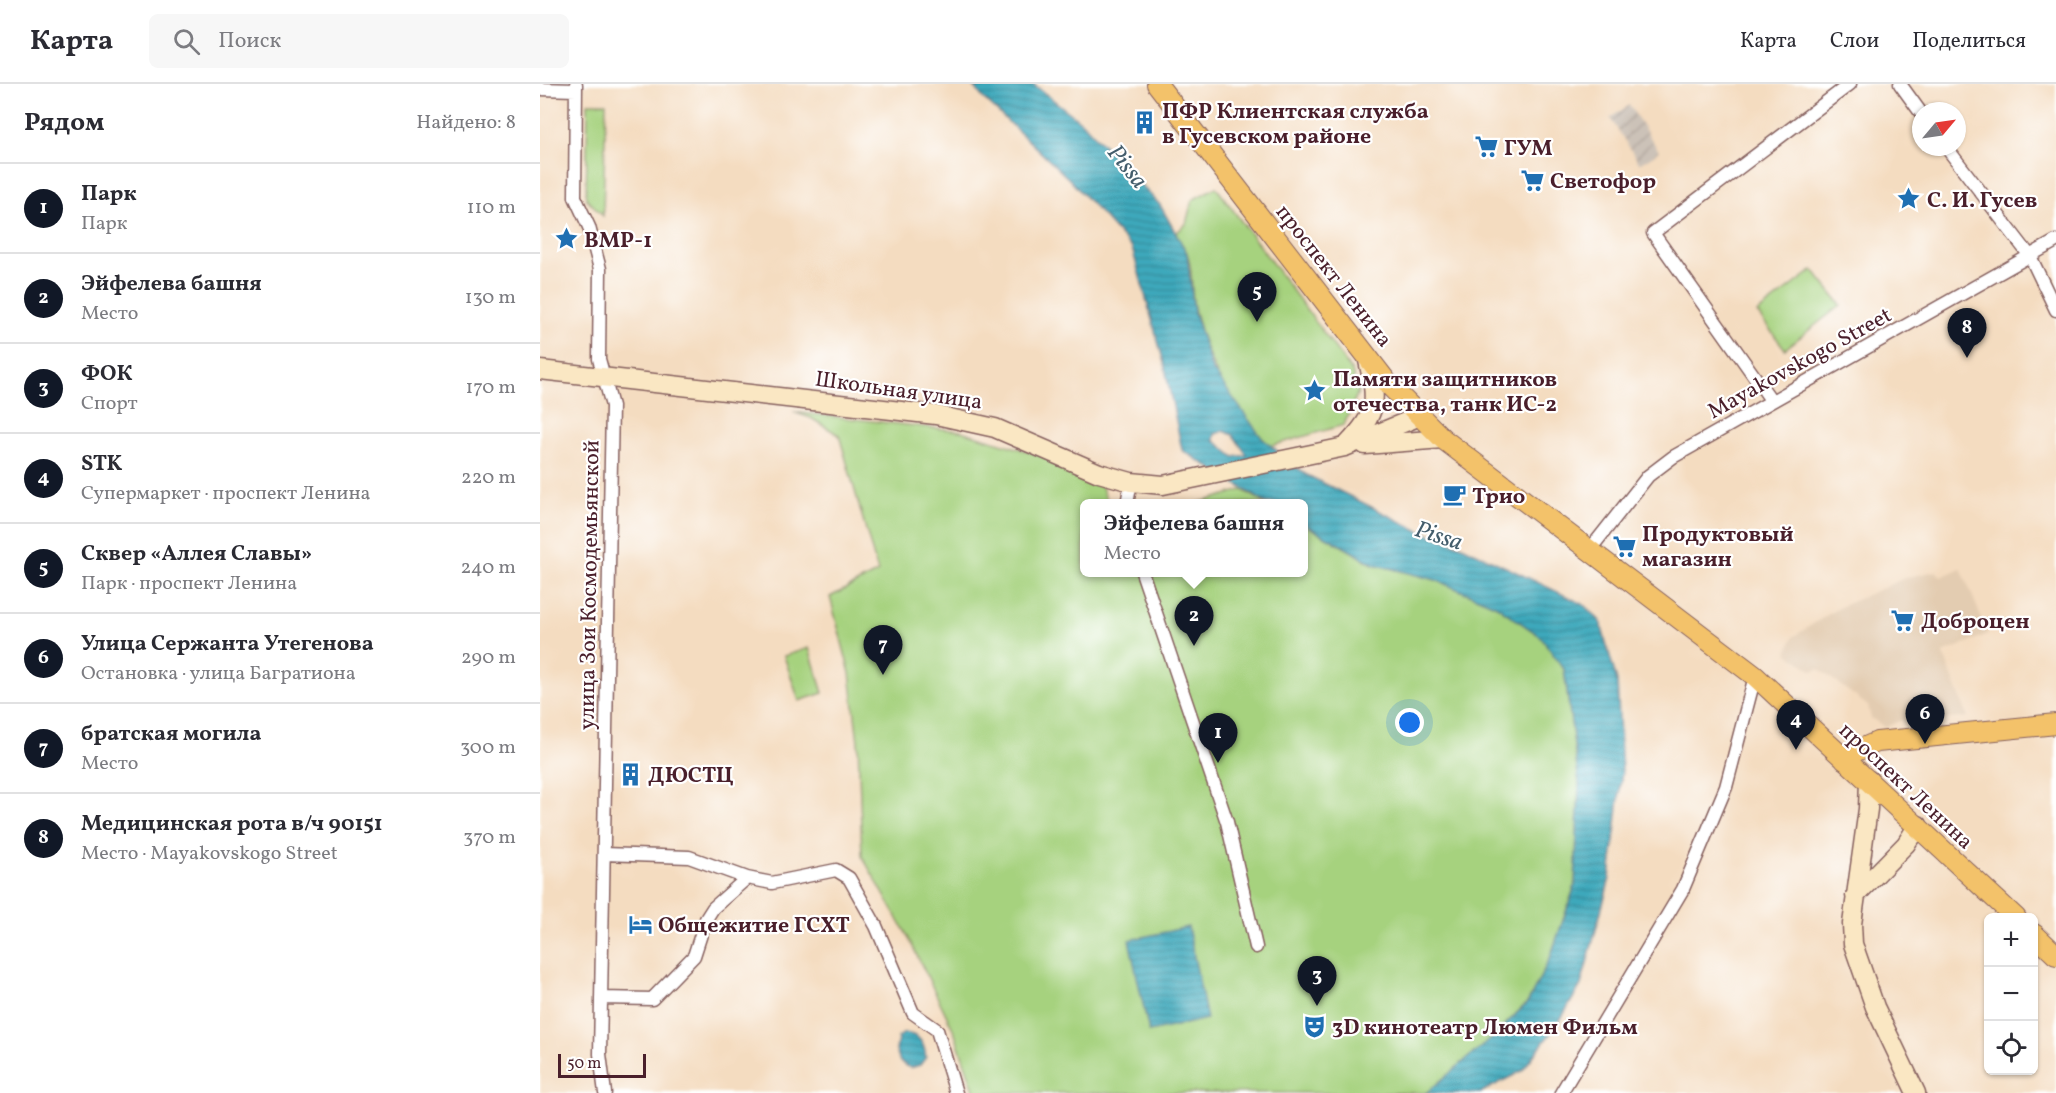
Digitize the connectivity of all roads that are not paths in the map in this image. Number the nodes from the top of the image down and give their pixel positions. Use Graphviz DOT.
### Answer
graph roads {
  1 [pos="1157,84"];
  2 [pos="1850,84"];
  3 [pos="1900,84"];
  4 [pos="576,87"];
  5 [pos="540,89"];
  6 [pos="1913,102"];
  7 [pos="1953,156"];
  8 [pos="2056,241"];
  9 [pos="2030,256"];
  10 [pos="2056,310"];
  11 [pos="1367,354"];
  12 [pos="540,370"];
  13 [pos="602,375"];
  14 [pos="1771,400"];
  15 [pos="1420,416"];
  16 [pos="1443,439"];
  17 [pos="1345,447"];
  18 [pos="1131,482"];
  19 [pos="1128,499"];
  20 [pos="1588,552"];
  21 [pos="1143,577"];
  22 [pos="1755,676"];
  23 [pos="2056,724"];
  24 [pos="1845,760"];
  25 [pos="1869,780"];
  26 [pos="1918,825"];
  27 [pos="604,854"];
  28 [pos="747,878"];
  29 [pos="1855,896"];
  30 [pos="2011,913"];
  31 [pos="2038,938"];
  32 [pos="1256,947"];
  33 [pos="2056,955"];
  34 [pos="601,998"];
  35 [pos="605,1093"];
  36 [pos="956,1093"];
  37 [pos="1561,1093"];
  38 [pos="1916,1093"];
  1 -- 11 [label="main road, проспект Ленина"];
  2 -- 14 [label="street"];
  3 -- 6 [label="street"];
  4 -- 5 [label="street"];
  4 -- 13 [label="street, улица Зои Космодемьянской"];
  7 -- 9 [label="street"];
  8 -- 9 [label="street, Mayakovskogo Street"];
  9 -- 10 [label="street"];
  9 -- 14 [label="street, Mayakovskogo Street"];
  11 -- 15 [label="main road, проспект Ленина"];
  11 -- 17 [label="main road"];
  12 -- 13 [label="main road, Школьная улица"];
  13 -- 18 [label="main road, Школьная улица"];
  13 -- 27 [label="street, улица Зои Космодемьянской"];
  14 -- 20 [label="street, Mayakovskogo Street"];
  15 -- 16 [label="main road, проспект Ленина"];
  15 -- 17 [label="main road, Школьная улица"];
  16 -- 17 [label="main road, Школьная улица"];
  16 -- 20 [label="main road, проспект Ленина"];
  17 -- 18 [label="main road, Школьная улица"];
  18 -- 19 [label="street"];
  20 -- 22 [label="main road, проспект Ленина"];
  21 -- 32 [label="street"];
  22 -- 24 [label="main road, проспект Ленина"];
  22 -- 37 [label="street"];
  23 -- 24 [label="main road"];
  24 -- 25 [label="main road, проспект Ленина"];
  25 -- 26 [label="main road, проспект Ленина"];
  25 -- 29 [label="main road"];
  26 -- 29 [label="main road"];
  26 -- 30 [label="main road, проспект Ленина"];
  27 -- 28 [label="street"];
  27 -- 34 [label="street, улица Зои Космодемьянской"];
  28 -- 34 [label="street"];
  28 -- 36 [label="street"];
  29 -- 38 [label="main road"];
  31 -- 33 [label="main road"];
  34 -- 35 [label="street, улица Зои Космодемьянской"];
}
